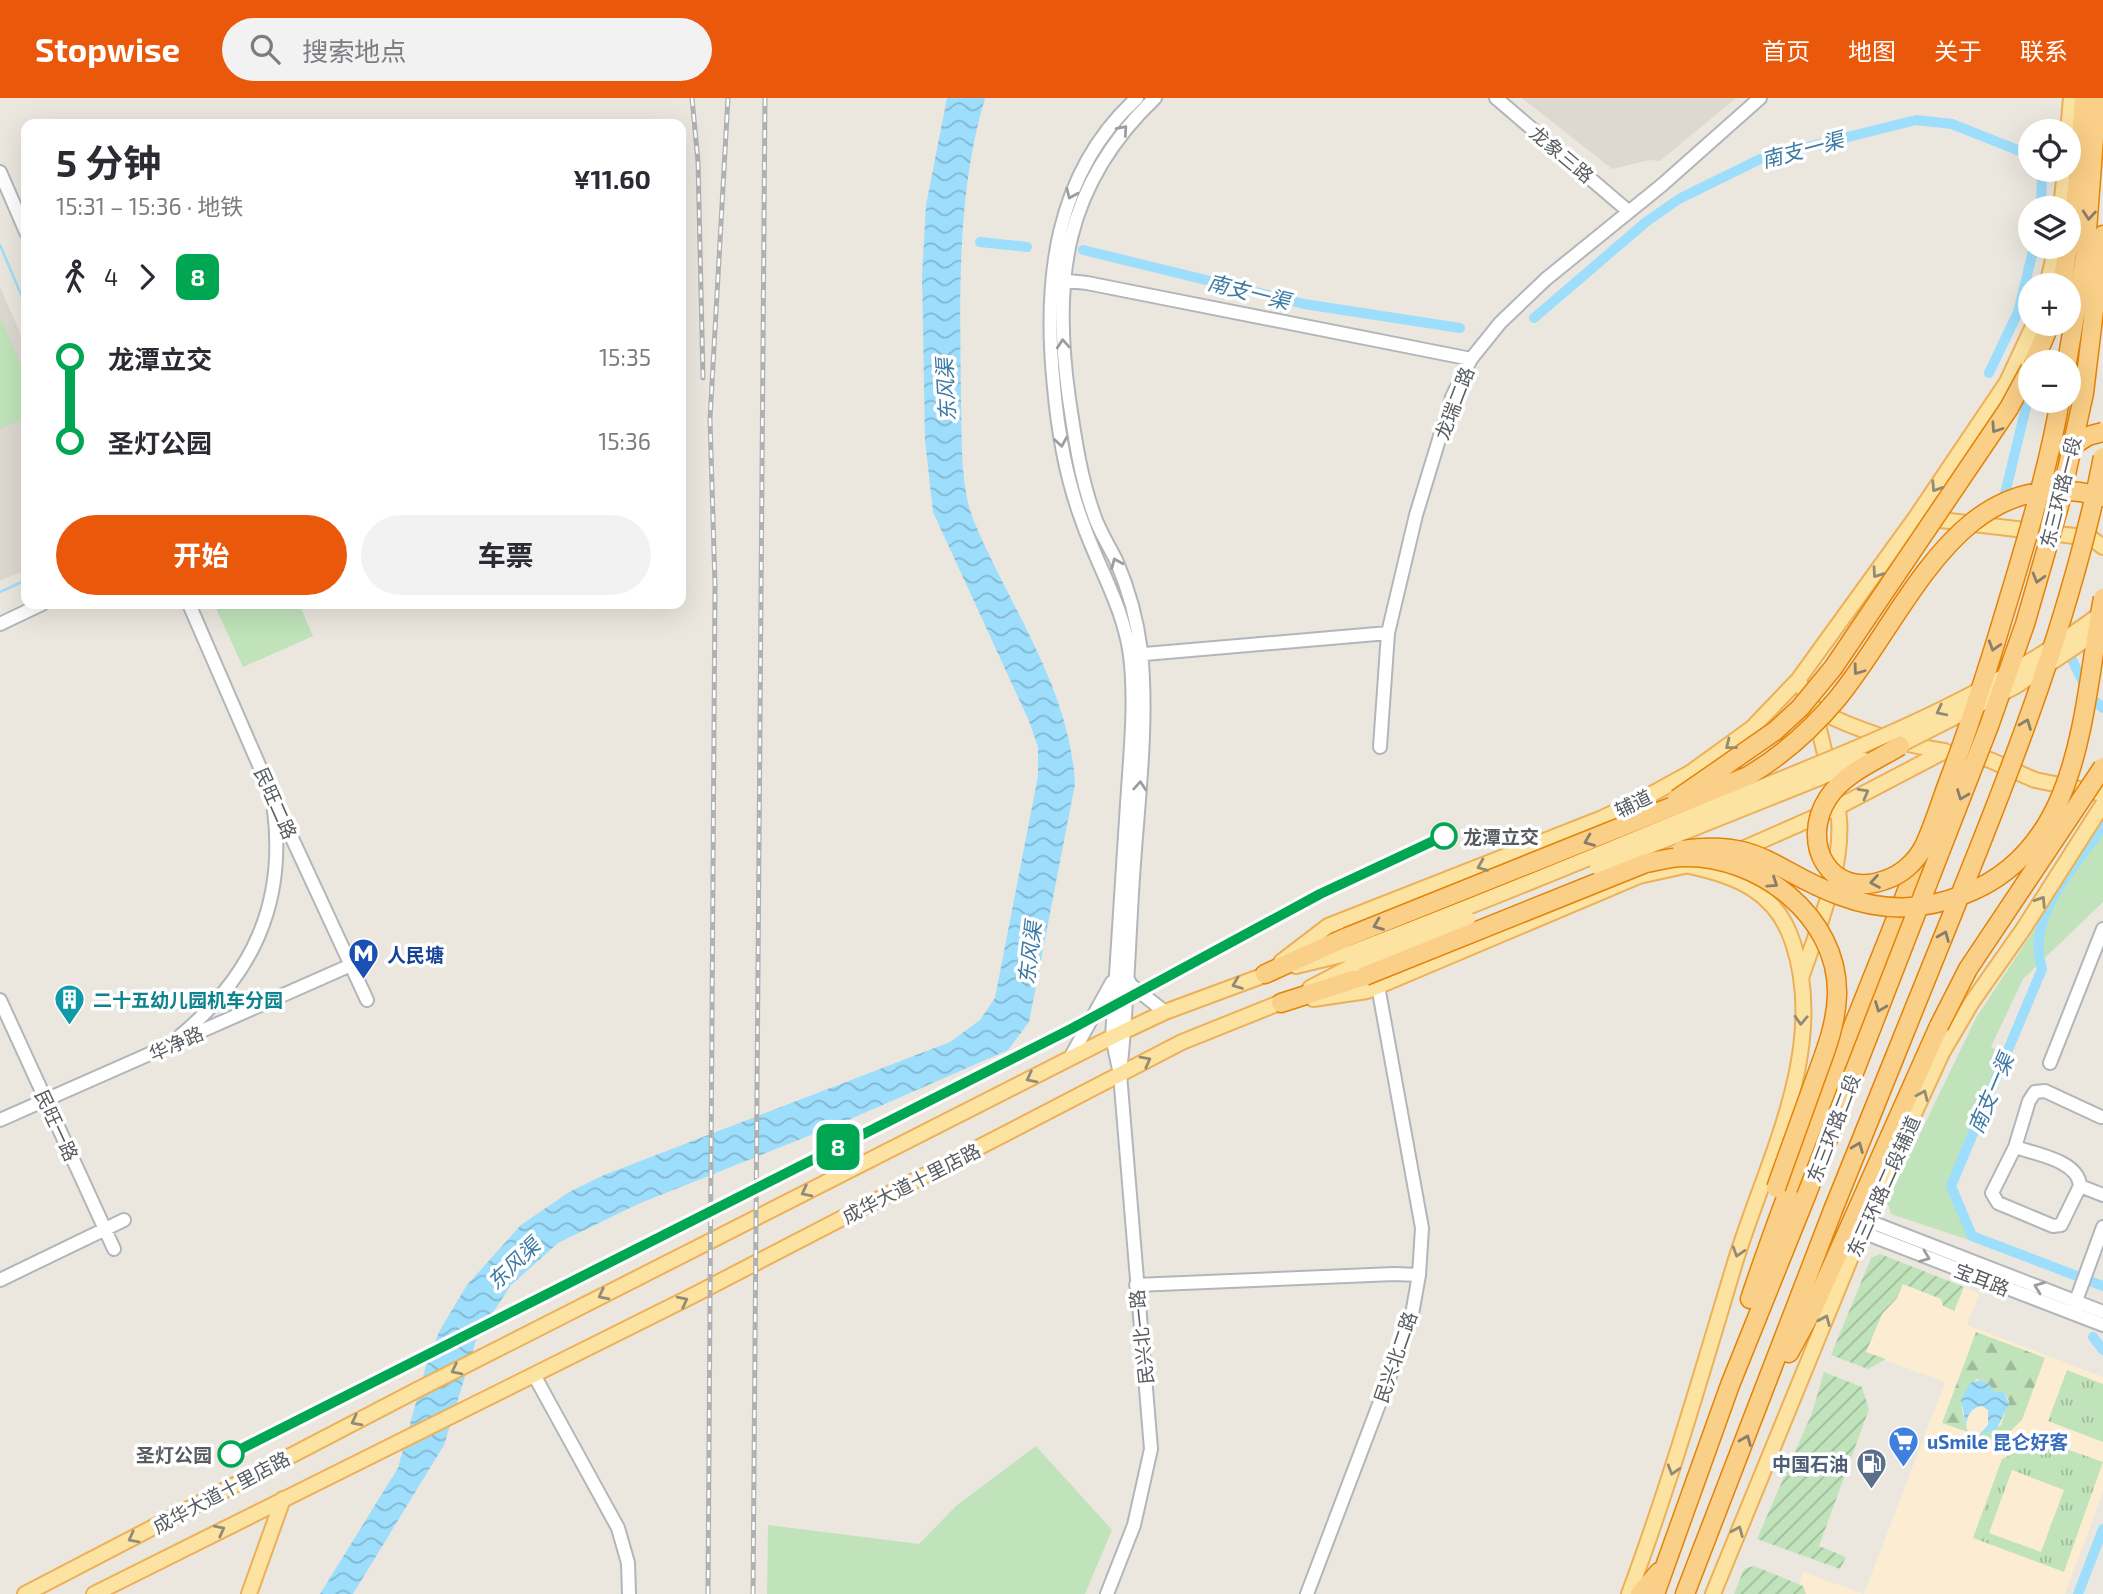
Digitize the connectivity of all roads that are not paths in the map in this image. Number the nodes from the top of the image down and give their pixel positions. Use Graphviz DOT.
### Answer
graph roads {
  1 [pos="1137,98"];
  2 [pos="1155,98"];
  3 [pos="1496,98"];
  4 [pos="1760,98"];
  5 [pos="2071,98"];
  6 [pos="2084,98"];
  7 [pos="2097,98"];
  8 [pos="2069,119"];
  9 [pos="0,172"];
  10 [pos="1628,209"];
  11 [pos="21,220"];
  12 [pos="2103,235"];
  13 [pos="2064,273"];
  14 [pos="1050,280"];
  15 [pos="1064,281"];
  16 [pos="2028,336"];
  17 [pos="2069,350"];
  18 [pos="1471,359"];
  19 [pos="2018,391"];
  20 [pos="2058,413"];
  21 [pos="2103,432"];
  22 [pos="2103,457"];
  23 [pos="2048,469"];
  24 [pos="2103,497"];
  25 [pos="1916,517"];
  26 [pos="2099,539"];
  27 [pos="2103,598"];
  28 [pos="32,609"];
  29 [pos="191,609"];
  30 [pos="2103,612"];
  31 [pos="0,624"];
  32 [pos="2103,628"];
  33 [pos="1388,634"];
  34 [pos="1135,655"];
  35 [pos="2012,662"];
  36 [pos="2044,674"];
  37 [pos="1798,680"];
  38 [pos="1814,708"];
  39 [pos="1900,746"];
  40 [pos="1380,747"];
  41 [pos="1945,751"];
  42 [pos="2103,767"];
  43 [pos="2103,785"];
  44 [pos="2103,794"];
  45 [pos="272,795"];
  46 [pos="2103,804"];
  47 [pos="1838,807"];
  48 [pos="1651,817"];
  49 [pos="1923,849"];
  50 [pos="1646,863"];
  51 [pos="1689,866"];
  52 [pos="2103,929"];
  53 [pos="1359,963"];
  54 [pos="351,965"];
  55 [pos="1265,974"];
  56 [pos="1121,976"];
  57 [pos="1800,980"];
  58 [pos="0,1000"];
  59 [pos="367,1000"];
  60 [pos="1281,1003"];
  61 [pos="1165,1012"];
  62 [pos="1939,1026"];
  63 [pos="1118,1033"];
  64 [pos="159,1050"];
  65 [pos="1070,1058"];
  66 [pos="2050,1063"];
  67 [pos="1120,1074"];
  68 [pos="46,1100"];
  69 [pos="2101,1117"];
  70 [pos="0,1121"];
  71 [pos="2015,1147"];
  72 [pos="2080,1186"];
  73 [pos="1782,1188"];
  74 [pos="2103,1195"];
  75 [pos="124,1220"];
  76 [pos="1861,1223"];
  77 [pos="2103,1227"];
  78 [pos="105,1229"];
  79 [pos="114,1249"];
  80 [pos="1419,1275"];
  81 [pos="0,1280"];
  82 [pos="1136,1286"];
  83 [pos="2074,1307"];
  84 [pos="2103,1312"];
  85 [pos="2103,1325"];
  86 [pos="534,1375"];
  87 [pos="1730,1385"];
  88 [pos="1765,1393"];
  89 [pos="284,1499"];
  90 [pos="1670,1558"];
  91 [pos="1689,1588"];
  92 [pos="25,1594"];
  93 [pos="94,1594"];
  94 [pos="249,1594"];
  95 [pos="629,1594"];
  96 [pos="1107,1594"];
  97 [pos="1307,1594"];
  98 [pos="1629,1594"];
  99 [pos="1640,1594"];
  100 [pos="1656,1594"];
  101 [pos="1713,1594"];
  1 -- 14 [label="street, one-way"];
  15 -- 2 [label="street, one-way"];
  3 -- 10 [label="street, 龙象三路"];
  4 -- 10 [label="street, 龙瑞二路"];
  5 -- 8 [label="main road"];
  6 -- 13 [label="highway"];
  7 -- 17 [label="highway, one-way"];
  9 -- 11 [label="street"];
  10 -- 18 [label="street, 龙瑞二路"];
  12 -- 35 [label="highway, 东三环路一段, one-way, bridge"];
  14 -- 15 [label="street"];
  14 -- 34 [label="street, one-way"];
  15 -- 18 [label="street"];
  34 -- 15 [label="street, one-way"];
  16 -- 25 [label="main road, 辅道, one-way"];
  18 -- 33 [label="street, 龙瑞二路"];
  19 -- 48 [label="highway, one-way, bridge"];
  20 -- 23 [label="highway, bridge"];
  21 -- 23 [label="highway, bridge"];
  22 -- 36 [label="highway, 东三环路一段, bridge"];
  23 -- 49 [label="highway, one-way, bridge"];
  24 -- 48 [label="highway, one-way, bridge"];
  25 -- 26 [label="main road"];
  25 -- 37 [label="main road, 辅道, one-way"];
  27 -- 50 [label="highway, bridge"];
  28 -- 31 [label="street"];
  29 -- 45 [label="street, 民旺二路"];
  30 -- 53 [label="main road, one-way, bridge"];
  32 -- 39 [label="main road, bridge"];
  33 -- 34 [label="street"];
  33 -- 40 [label="street, 龙瑞二路"];
  34 -- 56 [label="street, 民兴北一路"];
  35 -- 87 [label="highway, 东三环路二段, one-way, bridge"];
  88 -- 36 [label="highway, 东三环路二段, one-way, bridge"];
  37 -- 38 [label="main road"];
  37 -- 55 [label="main road, 辅道, one-way"];
  38 -- 41 [label="main road"];
  38 -- 47 [label="main road"];
  49 -- 39 [label="highway, one-way, bridge"];
  39 -- 53 [label="main road, bridge"];
  41 -- 44 [label="main road"];
  47 -- 41 [label="main road, one-way"];
  42 -- 62 [label="highway, bridge"];
  43 -- 62 [label="highway, bridge"];
  45 -- 54 [label="street, 民旺二路"];
  45 -- 64 [label="street"];
  76 -- 46 [label="main road, 东三环路二段辅道, one-way"];
  47 -- 51 [label="main road"];
  47 -- 57 [label="main road"];
  48 -- 53 [label="highway, one-way, bridge"];
  49 -- 73 [label="highway, bridge"];
  50 -- 53 [label="highway, bridge"];
  50 -- 73 [label="highway, one-way, bridge"];
  51 -- 53 [label="main road"];
  51 -- 57 [label="main road"];
  52 -- 66 [label="street"];
  53 -- 55 [label="highway"];
  53 -- 60 [label="highway"];
  53 -- 80 [label="street, 民兴北二路"];
  54 -- 59 [label="street, 民旺二路"];
  54 -- 64 [label="street, 华净路"];
  55 -- 61 [label="main road, 成华大道十里店路, one-way"];
  56 -- 61 [label="street"];
  56 -- 63 [label="street, 民兴北一路"];
  56 -- 65 [label="street"];
  57 -- 98 [label="main road, one-way"];
  58 -- 68 [label="street, 民旺一路"];
  67 -- 60 [label="main road, 成华大道十里店路, one-way"];
  61 -- 63 [label="main road, 成华大道十里店路"];
  62 -- 76 [label="highway"];
  63 -- 65 [label="main road, 成华大道十里店路"];
  63 -- 67 [label="street, 民兴北一路"];
  64 -- 68 [label="street, 华净路"];
  65 -- 92 [label="main road, 成华大道十里店路, one-way"];
  67 -- 82 [label="street, 民兴北一路"];
  86 -- 67 [label="main road, 成华大道十里店路, one-way"];
  68 -- 70 [label="street, 华净路"];
  68 -- 78 [label="street, 民旺一路"];
  69 -- 71 [label="street"];
  71 -- 72 [label="street"];
  71 -- 72 [label="street"];
  72 -- 74 [label="street"];
  73 -- 87 [label="highway"];
  75 -- 78 [label="street"];
  76 -- 83 [label="street, 宝耳路"];
  76 -- 88 [label="highway"];
  101 -- 76 [label="main road, 东三环路二段辅道, one-way"];
  77 -- 83 [label="street"];
  78 -- 79 [label="street, 民旺一路"];
  78 -- 81 [label="street"];
  80 -- 82 [label="street"];
  80 -- 97 [label="street, 民兴北二路"];
  82 -- 96 [label="street, 民兴北一路"];
  83 -- 84 [label="street, 宝耳路"];
  83 -- 85 [label="street, 宝耳路"];
  86 -- 89 [label="main road, 成华大道十里店路"];
  86 -- 95 [label="street"];
  87 -- 90 [label="highway, 东三环路二段"];
  91 -- 88 [label="highway, 东三环路二段, one-way"];
  93 -- 89 [label="main road, 成华大道十里店路, one-way"];
  89 -- 94 [label="main road"];
  90 -- 99 [label="highway"];
  90 -- 100 [label="highway, 东三环路二段"];
}
